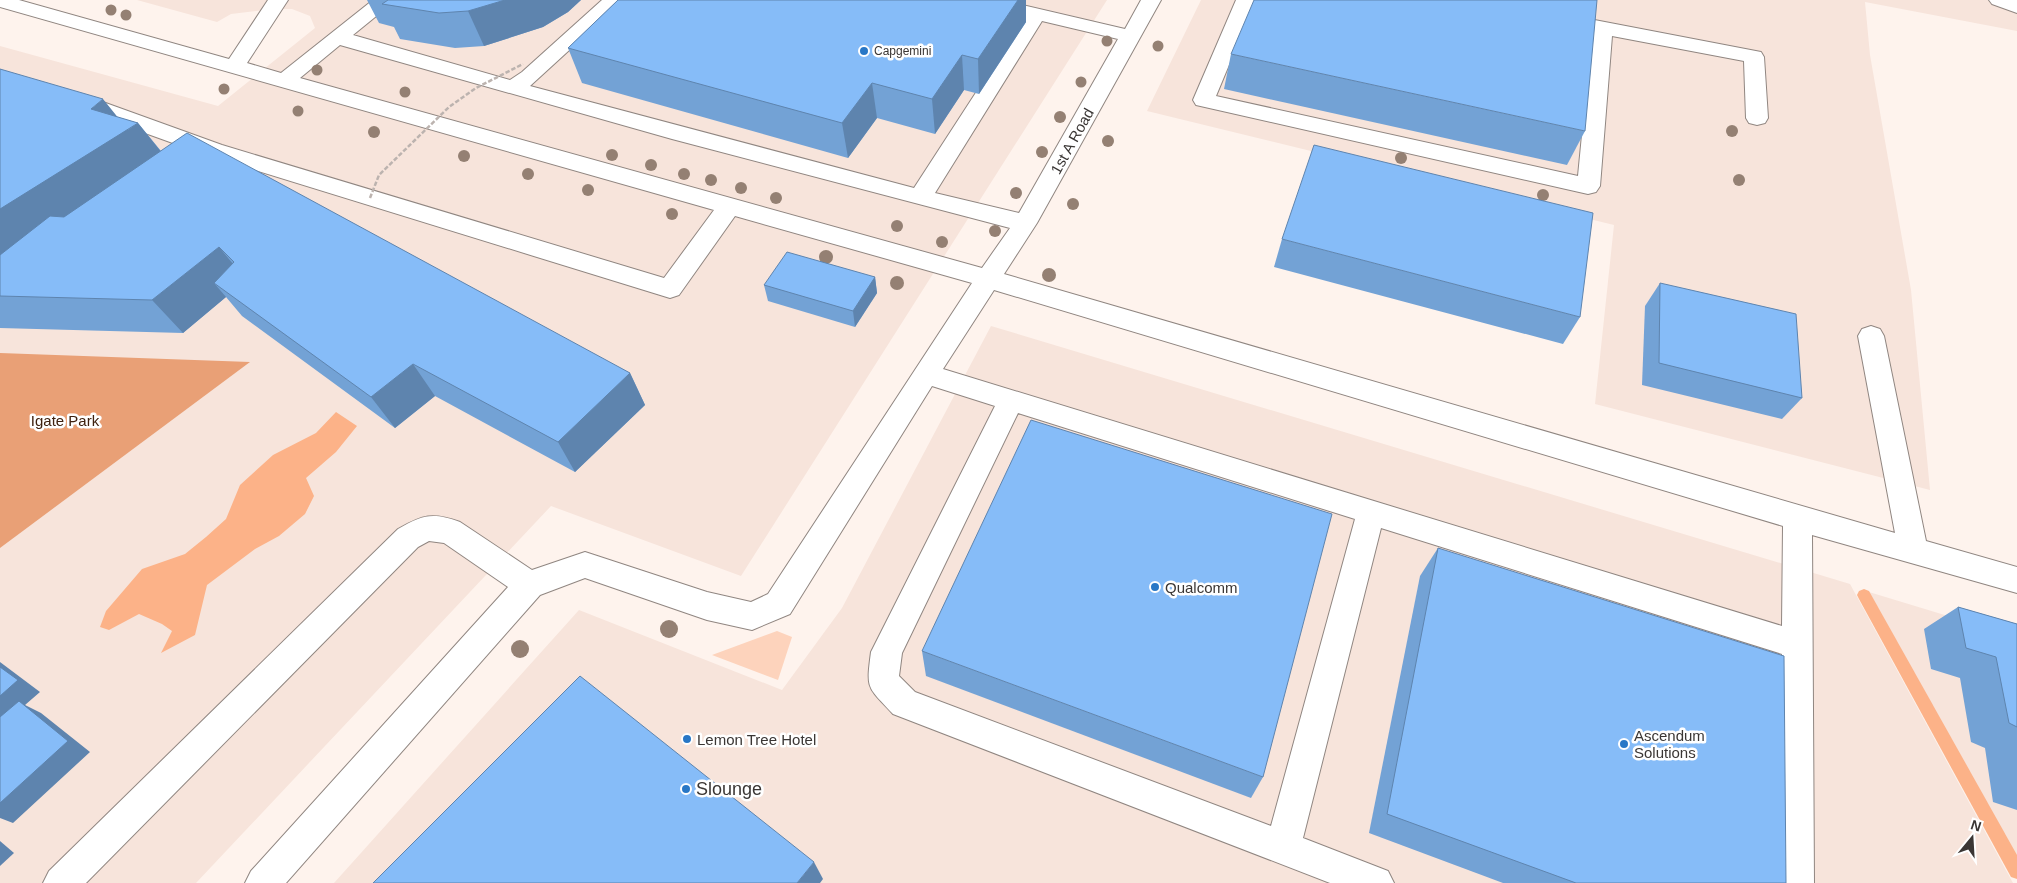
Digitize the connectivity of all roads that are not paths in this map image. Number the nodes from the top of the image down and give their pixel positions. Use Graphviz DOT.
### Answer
graph roads {
  1 [pos="278,0"];
  2 [pos="386,0"];
  3 [pos="614,0"];
  4 [pos="975,0"];
  5 [pos="1151,0"];
  6 [pos="1246,0"];
  7 [pos="1999,0"];
  8 [pos="0,1"];
  9 [pos="2017,8"];
  10 [pos="1037,14"];
  11 [pos="1536,14"];
  12 [pos="1603,28"];
  13 [pos="1130,36"];
  14 [pos="337,37"];
  15 [pos="234,67"];
  16 [pos="284,80"];
  17 [pos="512,88"];
  18 [pos="65,96"];
  19 [pos="1757,118"];
  20 [pos="214,150"];
  21 [pos="189,165"];
  22 [pos="920,197"];
  23 [pos="730,206"];
  24 [pos="1025,223"];
  25 [pos="989,279"];
  26 [pos="1871,336"];
  27 [pos="926,373"];
  28 [pos="1011,400"];
  29 [pos="1371,512"];
  30 [pos="1798,518"];
  31 [pos="1913,549"];
  32 [pos="2017,580"];
  33 [pos="529,585"];
  34 [pos="1797,645"];
  35 [pos="1283,847"];
  36 [pos="61,883"];
  37 [pos="263,883"];
  38 [pos="1376,883"];
  39 [pos="1796,883"];
  1 -- 15 [label="street"];
  2 -- 14 [label="street"];
  3 -- 17 [label="street"];
  4 -- 10 [label="street"];
  5 -- 13 [label="street, 1st A Road"];
  6 -- 12 [label="street"];
  7 -- 9 [label="street"];
  8 -- 15 [label="street"];
  10 -- 13 [label="street"];
  10 -- 22 [label="street"];
  11 -- 12 [label="street"];
  12 -- 19 [label="street"];
  13 -- 24 [label="street, 1st A Road"];
  14 -- 16 [label="street"];
  14 -- 17 [label="street"];
  15 -- 16 [label="street"];
  16 -- 23 [label="street"];
  17 -- 22 [label="street"];
  18 -- 20 [label="street"];
  20 -- 21 [label="street"];
  20 -- 23 [label="street"];
  22 -- 24 [label="street"];
  23 -- 25 [label="street"];
  24 -- 25 [label="street, 1st A Road"];
  25 -- 27 [label="street, 1st A Road"];
  25 -- 30 [label="street"];
  26 -- 31 [label="street"];
  27 -- 28 [label="street"];
  27 -- 33 [label="street, 1st A Road"];
  28 -- 29 [label="street"];
  28 -- 35 [label="street"];
  29 -- 34 [label="street"];
  29 -- 35 [label="street"];
  30 -- 31 [label="street"];
  30 -- 34 [label="street"];
  31 -- 32 [label="street"];
  33 -- 36 [label="street"];
  33 -- 37 [label="street"];
  34 -- 39 [label="street"];
  35 -- 38 [label="street"];
}
